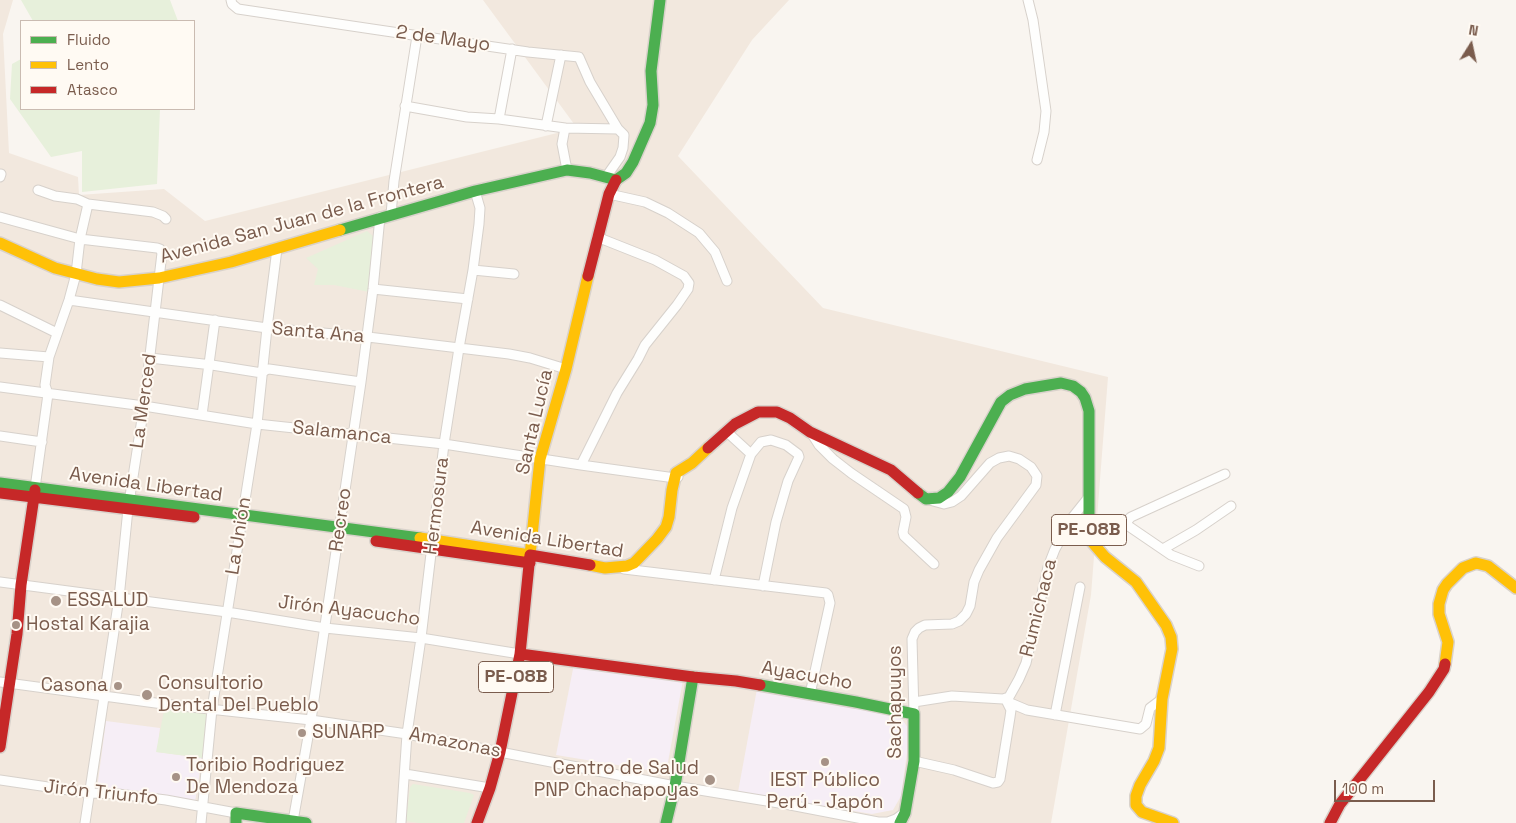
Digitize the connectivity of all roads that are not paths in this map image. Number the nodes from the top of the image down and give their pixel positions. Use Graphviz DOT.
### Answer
graph roads {
  1 [pos="231,0"];
  2 [pos="659,0"];
  3 [pos="1028,0"];
  4 [pos="417,36"];
  5 [pos="512,49"];
  6 [pos="561,55"];
  7 [pos="404,106"];
  8 [pos="499,118"];
  9 [pos="546,126"];
  10 [pos="565,128"];
  11 [pos="618,129"];
  12 [pos="1037,160"];
  13 [pos="567,170"];
  14 [pos="611,179"];
  15 [pos="38,190"];
  16 [pos="475,190"];
  17 [pos="609,194"];
  18 [pos="88,204"];
  19 [pos="391,214"];
  20 [pos="0,217"];
  21 [pos="380,217"];
  22 [pos="166,219"];
  23 [pos="597,237"];
  24 [pos="80,238"];
  25 [pos="0,243"];
  26 [pos="277,249"];
  27 [pos="473,270"];
  28 [pos="76,274"];
  29 [pos="514,274"];
  30 [pos="159,278"];
  31 [pos="727,281"];
  32 [pos="374,289"];
  33 [pos="468,299"];
  34 [pos="69,300"];
  35 [pos="0,305"];
  36 [pos="156,313"];
  37 [pos="215,320"];
  38 [pos="267,328"];
  39 [pos="57,332"];
  40 [pos="368,337"];
  41 [pos="459,348"];
  42 [pos="0,353"];
  43 [pos="49,357"];
  44 [pos="150,358"];
  45 [pos="209,365"];
  46 [pos="566,369"];
  47 [pos="262,373"];
  48 [pos="361,382"];
  49 [pos="0,387"];
  50 [pos="48,394"];
  51 [pos="144,406"];
  52 [pos="202,415"];
  53 [pos="257,424"];
  54 [pos="727,432"];
  55 [pos="810,432"];
  56 [pos="353,434"];
  57 [pos="0,436"];
  58 [pos="42,442"];
  59 [pos="444,444"];
  60 [pos="751,454"];
  61 [pos="540,459"];
  62 [pos="581,465"];
  63 [pos="1225,474"];
  64 [pos="680,475"];
  65 [pos="0,483"];
  66 [pos="0,493"];
  67 [pos="35,493"];
  68 [pos="1089,496"];
  69 [pos="926,499"];
  70 [pos="129,505"];
  71 [pos="1230,506"];
  72 [pos="241,520"];
  73 [pos="1127,525"];
  74 [pos="339,532"];
  75 [pos="1092,542"];
  76 [pos="432,545"];
  77 [pos="1163,549"];
  78 [pos="530,559"];
  79 [pos="934,564"];
  80 [pos="1199,566"];
  81 [pos="616,568"];
  82 [pos="633,571"];
  83 [pos="714,580"];
  84 [pos="0,582"];
  85 [pos="21,585"];
  86 [pos="763,586"];
  87 [pos="1080,587"];
  88 [pos="1516,588"];
  89 [pos="119,598"];
  90 [pos="227,612"];
  91 [pos="324,628"];
  92 [pos="421,638"];
  93 [pos="520,654"];
  94 [pos="693,677"];
  95 [pos="4,682"];
  96 [pos="810,694"];
  97 [pos="104,696"];
  98 [pos="1007,699"];
  99 [pos="1162,700"];
  100 [pos="914,708"];
  101 [pos="212,709"];
  102 [pos="1055,716"];
  103 [pos="311,720"];
  104 [pos="408,734"];
  105 [pos="0,747"];
  106 [pos="500,752"];
  107 [pos="914,761"];
  108 [pos="405,774"];
  109 [pos="0,780"];
  110 [pos="675,786"];
  111 [pos="490,788"];
  112 [pos="89,793"];
  113 [pos="202,807"];
  114 [pos="236,818"];
  115 [pos="902,818"];
  116 [pos="293,821"];
  117 [pos="878,822"];
  118 [pos="85,823"];
  119 [pos="200,823"];
  120 [pos="306,823"];
  121 [pos="401,823"];
  122 [pos="477,823"];
  123 [pos="666,823"];
  124 [pos="1173,823"];
  125 [pos="1330,823"];
  1 -- 4 [label="street, 2 de Mayo"];
  2 -- 14 [label="main road, Santa Lucía"];
  3 -- 12 [label="street"];
  4 -- 5 [label="street, 2 de Mayo"];
  4 -- 7 [label="street"];
  5 -- 6 [label="street, 2 de Mayo"];
  5 -- 8 [label="street"];
  6 -- 9 [label="street"];
  6 -- 11 [label="street, 2 de Mayo"];
  7 -- 8 [label="street"];
  7 -- 19 [label="street"];
  8 -- 9 [label="street"];
  9 -- 10 [label="street"];
  10 -- 11 [label="street"];
  10 -- 13 [label="street"];
  11 -- 14 [label="street"];
  13 -- 14 [label="main road, Avenida San Juan de la Frontera"];
  13 -- 16 [label="main road, Avenida San Juan de la Frontera"];
  14 -- 17 [label="main road, Santa Lucía"];
  15 -- 18 [label="street"];
  16 -- 19 [label="main road, Avenida San Juan de la Frontera"];
  16 -- 27 [label="street, Hermosura"];
  17 -- 23 [label="main road, Santa Lucía"];
  17 -- 31 [label="street"];
  18 -- 22 [label="street"];
  18 -- 24 [label="street"];
  19 -- 21 [label="main road, Avenida San Juan de la Frontera"];
  20 -- 24 [label="street"];
  21 -- 26 [label="main road, Avenida San Juan de la Frontera"];
  21 -- 32 [label="street, Recreo"];
  23 -- 46 [label="main road, Santa Lucía"];
  23 -- 62 [label="street"];
  24 -- 28 [label="street"];
  24 -- 30 [label="street, La Merced"];
  25 -- 28 [label="main road, Avenida San Juan de la Frontera"];
  26 -- 30 [label="main road, Avenida San Juan de la Frontera"];
  26 -- 38 [label="street, La Unión"];
  27 -- 29 [label="street"];
  27 -- 33 [label="street, Hermosura"];
  28 -- 30 [label="main road, Avenida San Juan de la Frontera"];
  28 -- 34 [label="street"];
  30 -- 36 [label="street, La Merced"];
  32 -- 33 [label="street"];
  32 -- 40 [label="street, Recreo"];
  33 -- 41 [label="street, Hermosura"];
  34 -- 36 [label="street, Santa Ana"];
  34 -- 39 [label="street"];
  35 -- 39 [label="street"];
  36 -- 37 [label="street, Santa Ana"];
  36 -- 44 [label="street, La Merced"];
  37 -- 38 [label="street, Santa Ana"];
  37 -- 45 [label="street"];
  38 -- 40 [label="street, Santa Ana"];
  38 -- 47 [label="street, La Unión"];
  39 -- 43 [label="street"];
  40 -- 41 [label="street, Santa Ana"];
  40 -- 48 [label="street, Recreo"];
  41 -- 46 [label="street, Santa Ana"];
  41 -- 59 [label="street, Hermosura"];
  42 -- 43 [label="street"];
  43 -- 50 [label="street"];
  44 -- 45 [label="street"];
  44 -- 51 [label="street, La Merced"];
  45 -- 47 [label="street"];
  45 -- 52 [label="street"];
  46 -- 61 [label="main road, Santa Lucía"];
  47 -- 48 [label="street"];
  47 -- 53 [label="street, La Unión"];
  48 -- 56 [label="street, Recreo"];
  49 -- 50 [label="street, Salamanca"];
  50 -- 51 [label="street, Salamanca"];
  50 -- 58 [label="street"];
  51 -- 52 [label="street, Salamanca"];
  51 -- 70 [label="street, La Merced"];
  52 -- 53 [label="street, Salamanca"];
  53 -- 56 [label="street, Salamanca"];
  53 -- 72 [label="street, La Unión"];
  54 -- 55 [label="main road"];
  54 -- 60 [label="street"];
  54 -- 64 [label="main road"];
  55 -- 69 [label="main road"];
  55 -- 79 [label="street"];
  56 -- 59 [label="street, Salamanca"];
  56 -- 74 [label="street, Recreo"];
  57 -- 58 [label="street"];
  58 -- 67 [label="street"];
  59 -- 61 [label="street, Salamanca"];
  59 -- 76 [label="street, Hermosura"];
  60 -- 83 [label="street"];
  60 -- 86 [label="street"];
  61 -- 62 [label="street, Salamanca"];
  61 -- 78 [label="main road, Santa Lucía"];
  62 -- 64 [label="street, Salamanca"];
  63 -- 73 [label="street"];
  64 -- 81 [label="main road"];
  64 -- 82 [label="main road"];
  65 -- 67 [label="main road, Avenida Libertad"];
  66 -- 67 [label="main road, Avenida Libertad"];
  67 -- 70 [label="main road, Avenida Libertad"];
  67 -- 85 [label="main road"];
  68 -- 69 [label="main road, PE-08B"];
  68 -- 75 [label="main road, PE-08B"];
  68 -- 98 [label="street, Rumichaca"];
  69 -- 100 [label="street, Sachapuyos"];
  70 -- 72 [label="main road, Avenida Libertad"];
  70 -- 89 [label="street, La Merced"];
  71 -- 77 [label="street"];
  72 -- 74 [label="main road, Avenida Libertad"];
  72 -- 90 [label="street, La Unión"];
  73 -- 75 [label="street"];
  73 -- 77 [label="street"];
  74 -- 76 [label="main road, Avenida Libertad"];
  74 -- 91 [label="street, Recreo"];
  75 -- 99 [label="main road, PE-08B"];
  76 -- 78 [label="main road, Avenida Libertad"];
  76 -- 92 [label="street, Hermosura"];
  77 -- 80 [label="street"];
  78 -- 81 [label="main road, Avenida Libertad"];
  78 -- 82 [label="main road, Avenida Libertad"];
  78 -- 93 [label="main road, Santa Lucía / PE-08B"];
  81 -- 82 [label="street, Avenida Libertad"];
  82 -- 83 [label="street"];
  83 -- 86 [label="street"];
  84 -- 85 [label="street, Jirón Ayacucho"];
  85 -- 89 [label="street, Jirón Ayacucho"];
  85 -- 95 [label="main road"];
  86 -- 96 [label="street"];
  87 -- 102 [label="street"];
  88 -- 125 [label="main road"];
  89 -- 90 [label="street, Jirón Ayacucho"];
  89 -- 97 [label="street, La Merced"];
  90 -- 91 [label="street, Jirón Ayacucho"];
  90 -- 101 [label="street, La Unión"];
  91 -- 92 [label="street, Jirón Ayacucho"];
  91 -- 103 [label="street, Recreo"];
  92 -- 93 [label="street, Jirón Ayacucho"];
  92 -- 104 [label="street, Hermosura"];
  93 -- 94 [label="main road, Jirón Ayacucho"];
  93 -- 106 [label="main road, Santa Lucía / PE-08B"];
  94 -- 96 [label="main road, Ayacucho"];
  94 -- 110 [label="main road"];
  95 -- 97 [label="street, Amazonas"];
  95 -- 105 [label="main road"];
  96 -- 100 [label="main road, Ayacucho"];
  97 -- 101 [label="street, Amazonas"];
  97 -- 112 [label="street, La Merced"];
  98 -- 100 [label="street, Ayacucho"];
  98 -- 102 [label="street, Ayacucho"];
  98 -- 107 [label="street"];
  99 -- 102 [label="street, Ayacucho"];
  99 -- 124 [label="main road, PE-08B"];
  100 -- 107 [label="main road, Sachapuyos"];
  101 -- 103 [label="street, Amazonas"];
  101 -- 113 [label="street, La Unión"];
  103 -- 104 [label="street, Amazonas"];
  103 -- 116 [label="street, Recreo"];
  104 -- 106 [label="street, Amazonas"];
  104 -- 108 [label="street, Hermosura"];
  106 -- 110 [label="street, Amazonas"];
  106 -- 111 [label="main road, Santa Lucía / PE-08B"];
  107 -- 115 [label="main road, Sachapuyos"];
  108 -- 111 [label="street"];
  108 -- 121 [label="street, Hermosura"];
  109 -- 112 [label="street, Jirón Triunfo"];
  110 -- 117 [label="street, Amazonas"];
  110 -- 123 [label="main road"];
  111 -- 122 [label="main road, Santa Lucía / PE-08B"];
  112 -- 113 [label="street, Jirón Triunfo"];
  112 -- 118 [label="street, La Merced"];
  113 -- 114 [label="street, Jirón Triunfo"];
  113 -- 119 [label="street, La Unión"];
  114 -- 116 [label="main road"];
  115 -- 117 [label="street, Amazonas"];
  116 -- 120 [label="main road"];
}
